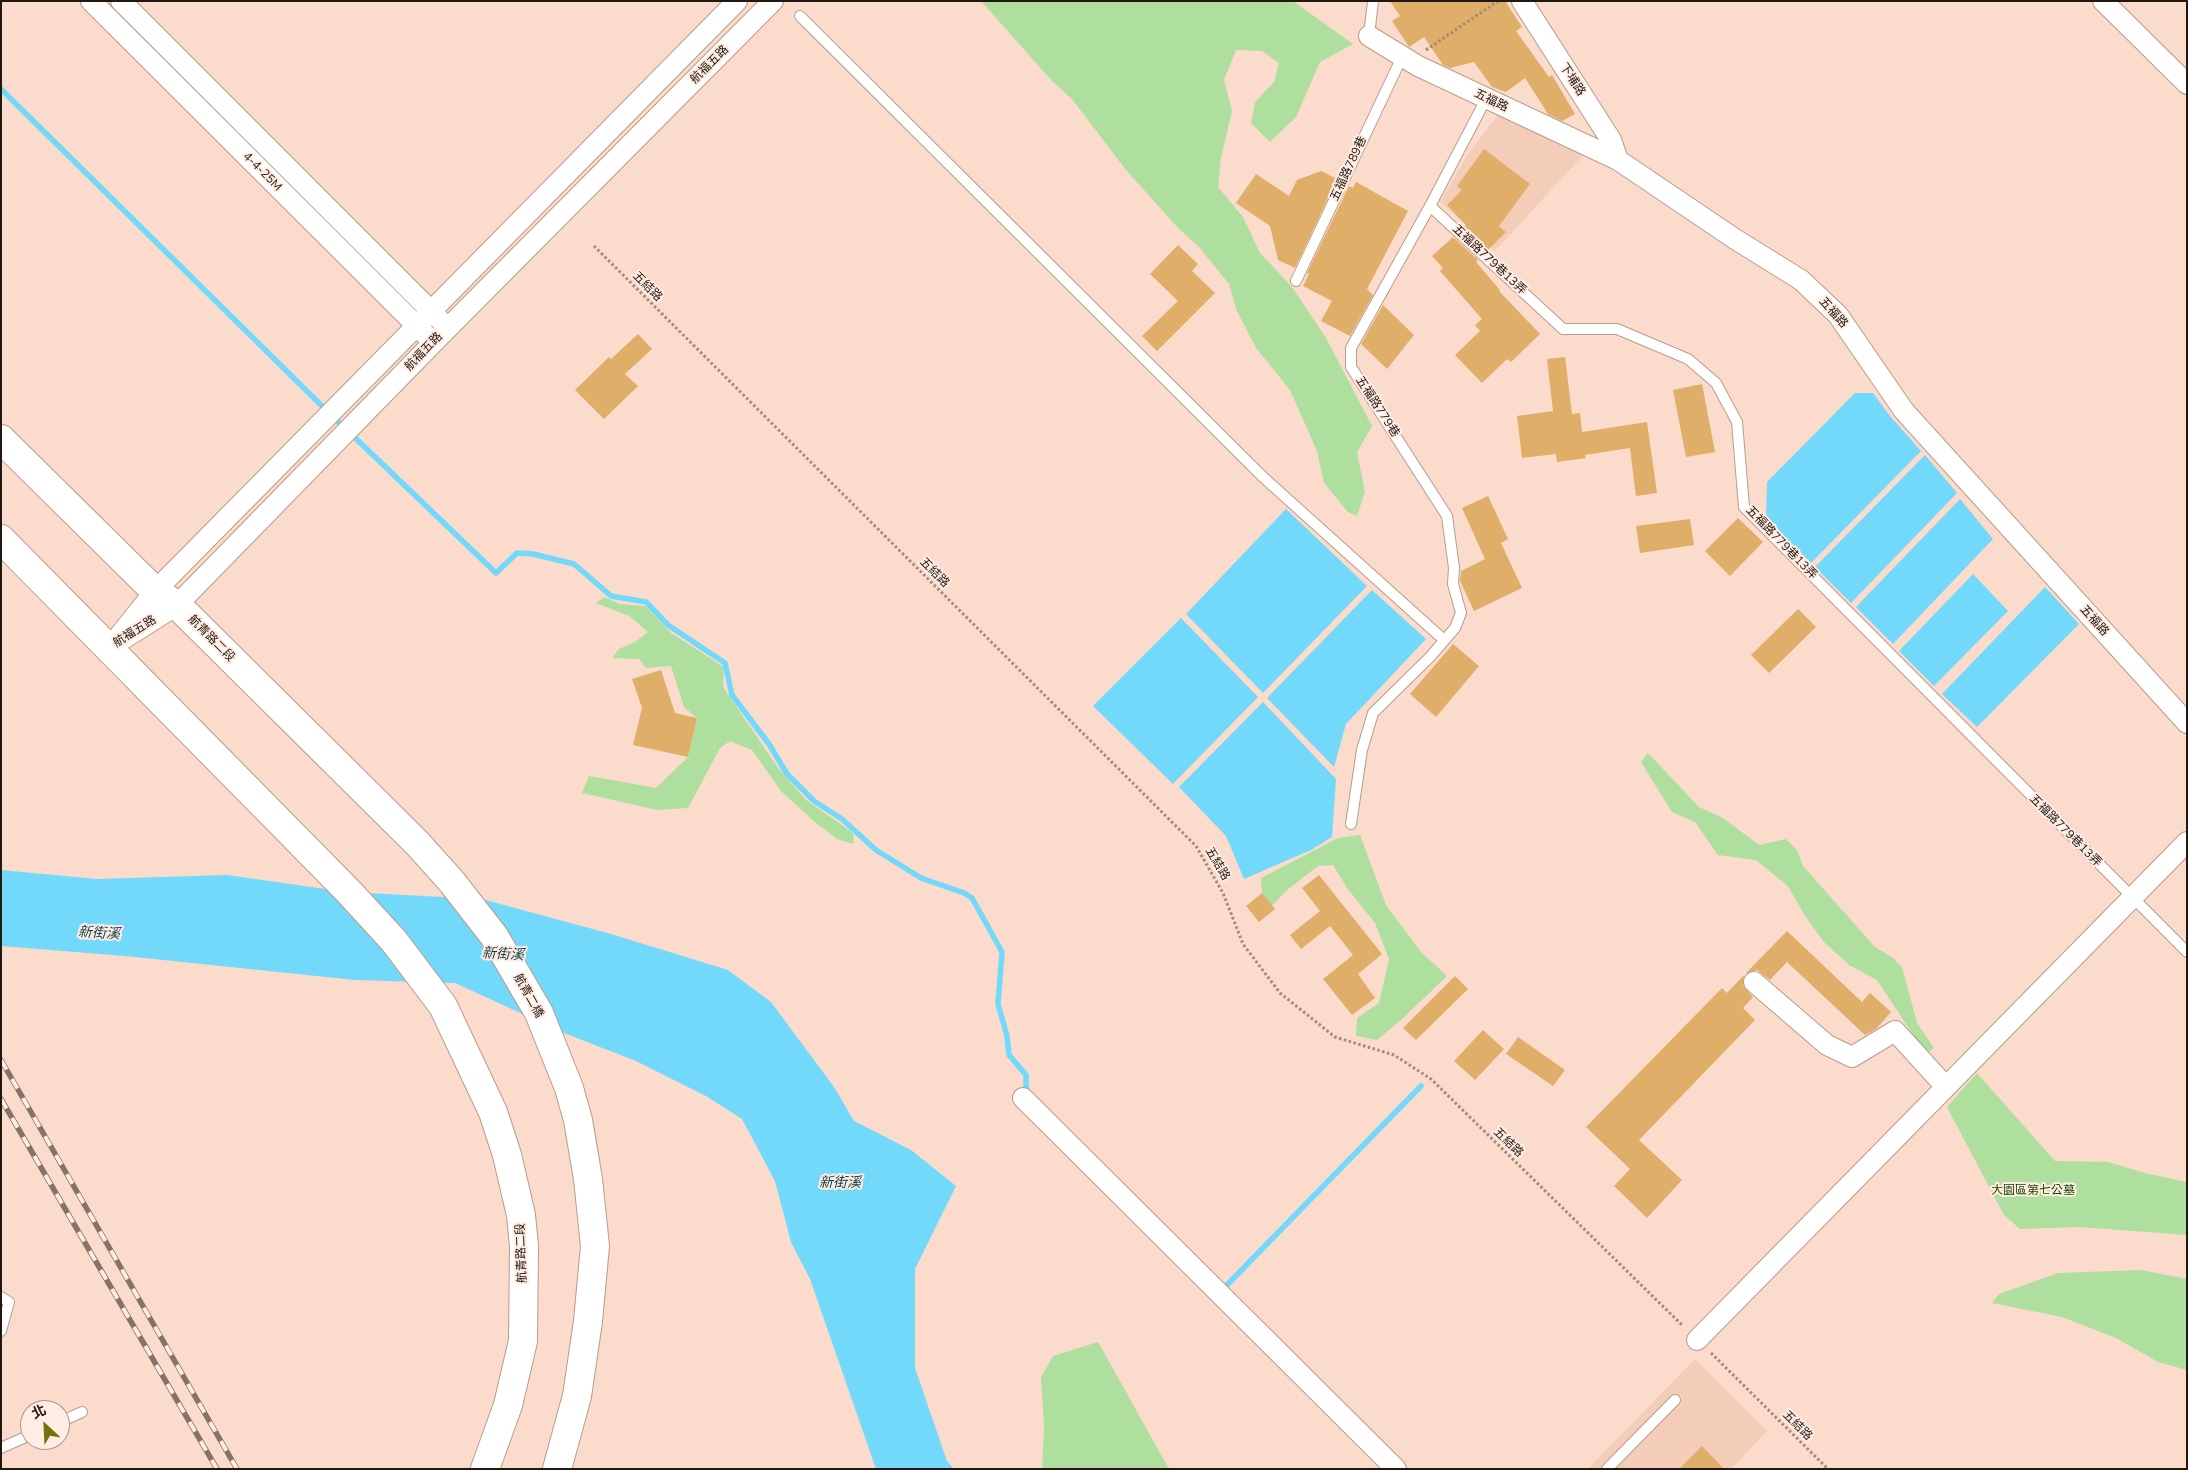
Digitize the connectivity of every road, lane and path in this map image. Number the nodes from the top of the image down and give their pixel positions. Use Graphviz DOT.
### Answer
graph roads {
  1 [pos="91,1"];
  2 [pos="121,1"];
  3 [pos="736,1"];
  4 [pos="773,1"];
  5 [pos="1373,1"];
  6 [pos="1498,1"];
  7 [pos="1522,1"];
  8 [pos="2102,1"];
  9 [pos="800,16"];
  10 [pos="1369,36"];
  11 [pos="1425,50"];
  12 [pos="1402,57"];
  13 [pos="2187,84"];
  14 [pos="1486,99"];
  15 [pos="1618,160"];
  16 [pos="1430,206"];
  17 [pos="594,246"];
  18 [pos="1296,281"];
  19 [pos="431,310"];
  20 [pos="416,325"];
  21 [pos="448,327"];
  22 [pos="434,342"];
  23 [pos="1,439"];
  24 [pos="1,539"];
  25 [pos="166,598"];
  26 [pos="1444,640"];
  27 [pos="109,648"];
  28 [pos="2187,724"];
  29 [pos="1352,824"];
  30 [pos="2187,842"];
  31 [pos="417,843"];
  32 [pos="2132,898"];
  33 [pos="2187,952"];
  34 [pos="1754,982"];
  35 [pos="1946,1087"];
  36 [pos="1023,1098"];
  37 [pos="1,1296"];
  38 [pos="1,1330"];
  39 [pos="1697,1340"];
  40 [pos="1675,1400"];
  41 [pos="82,1412"];
  42 [pos="70,1417"];
  43 [pos="20,1439"];
  44 [pos="1,1448"];
  45 [pos="485,1469"];
  46 [pos="557,1469"];
  47 [pos="1396,1469"];
  48 [pos="1607,1469"];
  49 [pos="1828,1469"];
  1 -- 20 [label="street, 4-4-25M"];
  2 -- 19 [label="street, 4-4-25M"];
  3 -- 19 [label="street, 航福五路"];
  4 -- 21 [label="street, 航福五路"];
  5 -- 10 [label="lane"];
  6 -- 11 [label="path"];
  7 -- 15 [label="street, 下埔路"];
  8 -- 13 [label="street"];
  9 -- 26 [label="lane"];
  10 -- 12 [label="street, 五福路"];
  12 -- 14 [label="street, 五福路"];
  12 -- 18 [label="lane, 五福路789巷"];
  14 -- 15 [label="street, 五福路"];
  14 -- 16 [label="lane, 五福路779巷"];
  15 -- 28 [label="street, 五福路"];
  16 -- 26 [label="lane, 五福路779巷"];
  16 -- 32 [label="lane, 五福路779巷13弄"];
  17 -- 39 [label="path, 五結路"];
  19 -- 20 [label="street, 航福五路"];
  19 -- 21 [label="street, 4-4-25M"];
  20 -- 22 [label="street, 4-4-25M"];
  20 -- 25 [label="street, 航福五路"];
  21 -- 22 [label="street, 航福五路"];
  22 -- 25 [label="street, 航福五路"];
  23 -- 25 [label="street, 航青路二段"];
  24 -- 27 [label="street"];
  25 -- 27 [label="street, 航福五路"];
  25 -- 31 [label="street, 航青路二段"];
  26 -- 29 [label="lane, 五福路779巷"];
  27 -- 45 [label="street, 航青路二段"];
  30 -- 32 [label="street"];
  31 -- 46 [label="street, 航青二橋"];
  32 -- 33 [label="lane, 五福路779巷13弄"];
  32 -- 35 [label="street"];
  34 -- 35 [label="street"];
  35 -- 39 [label="street"];
  36 -- 47 [label="street"];
  37 -- 38 [label="lane"];
  39 -- 49 [label="path, 五結路"];
  40 -- 48 [label="lane"];
  41 -- 42 [label="lane"];
  43 -- 44 [label="lane"];
}
